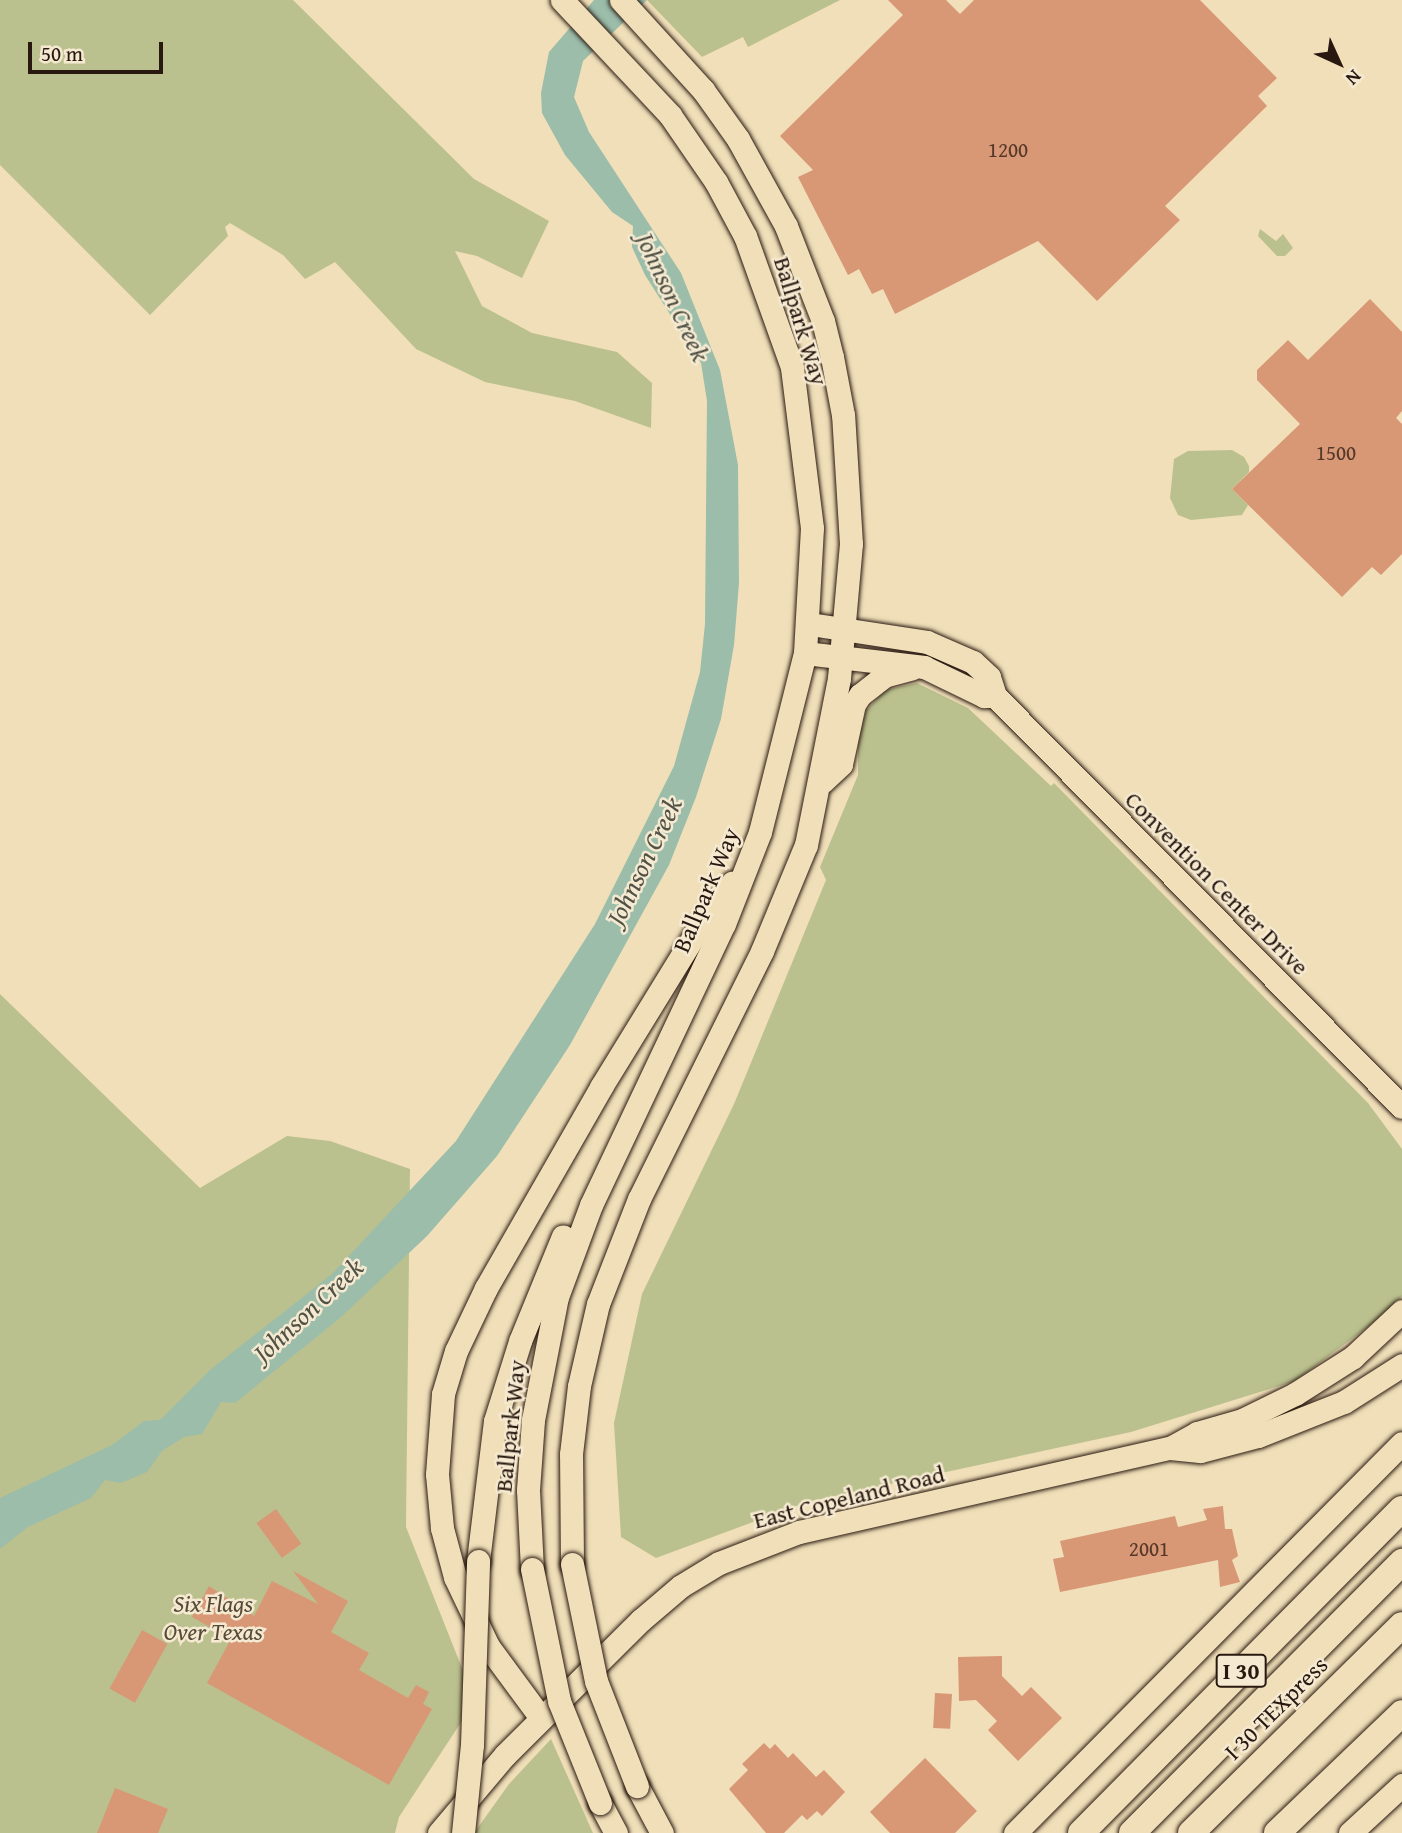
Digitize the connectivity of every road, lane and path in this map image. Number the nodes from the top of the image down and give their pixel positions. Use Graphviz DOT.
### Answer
graph roads {
  1 [pos="562,0"];
  2 [pos="621,0"];
  3 [pos="837,385"];
  4 [pos="798,393"];
  5 [pos="810,624"];
  6 [pos="845,628"];
  7 [pos="805,653"];
  8 [pos="842,656"];
  9 [pos="924,667"];
  10 [pos="995,696"];
  11 [pos="822,782"];
  12 [pos="750,858"];
  13 [pos="643,1089"];
  14 [pos="1402,1107"];
  15 [pos="1402,1311"];
  16 [pos="1402,1365"];
  17 [pos="1402,1443"];
  18 [pos="1170,1448"];
  19 [pos="1402,1509"];
  20 [pos="1402,1562"];
  21 [pos="1402,1582"];
  22 [pos="1402,1625"];
  23 [pos="1402,1713"];
  24 [pos="541,1718"];
  25 [pos="1402,1785"];
  26 [pos="439,1833"];
  27 [pos="463,1833"];
  28 [pos="616,1833"];
  29 [pos="662,1833"];
  30 [pos="1015,1833"];
  31 [pos="1081,1833"];
  32 [pos="1132,1833"];
  33 [pos="1150,1833"];
  34 [pos="1191,1833"];
  35 [pos="1277,1833"];
  36 [pos="1350,1833"];
  1 -- 4 [label="main road, Ballpark Way"];
  2 -- 3 [label="main road, Ballpark Way"];
  3 -- 4 [label="main road"];
  3 -- 6 [label="main road, Ballpark Way"];
  4 -- 5 [label="main road, Ballpark Way"];
  5 -- 6 [label="main road, Convention Center Drive"];
  5 -- 7 [label="main road, Ballpark Way"];
  6 -- 8 [label="main road, Ballpark Way"];
  6 -- 10 [label="main road, Convention Center Drive"];
  7 -- 8 [label="main road, Convention Center Drive"];
  7 -- 12 [label="main road, Ballpark Way"];
  8 -- 9 [label="main road, Convention Center Drive"];
  8 -- 11 [label="main road, Ballpark Way"];
  9 -- 10 [label="main road, Convention Center Drive"];
  9 -- 11 [label="main road"];
  10 -- 14 [label="main road, Convention Center Drive"];
  11 -- 29 [label="main road, Ballpark Way, bridge"];
  12 -- 13 [label="main road, Ballpark Way"];
  12 -- 24 [label="main road"];
  13 -- 27 [label="main road, bridge"];
  13 -- 28 [label="main road, Ballpark Way, bridge"];
  15 -- 18 [label="main road, East Copeland Road"];
  16 -- 18 [label="main road, East Copeland Road"];
  17 -- 30 [label="main road"];
  18 -- 24 [label="main road, East Copeland Road"];
  19 -- 31 [label="highway, I 30"];
  20 -- 32 [label="highway, I 30"];
  21 -- 33 [label="highway, I 30 TEXpress"];
  22 -- 34 [label="highway, I 30 TEXpress"];
  23 -- 35 [label="highway"];
  24 -- 26 [label="main road, East Copeland Road"];
  25 -- 36 [label="main road"];
}
